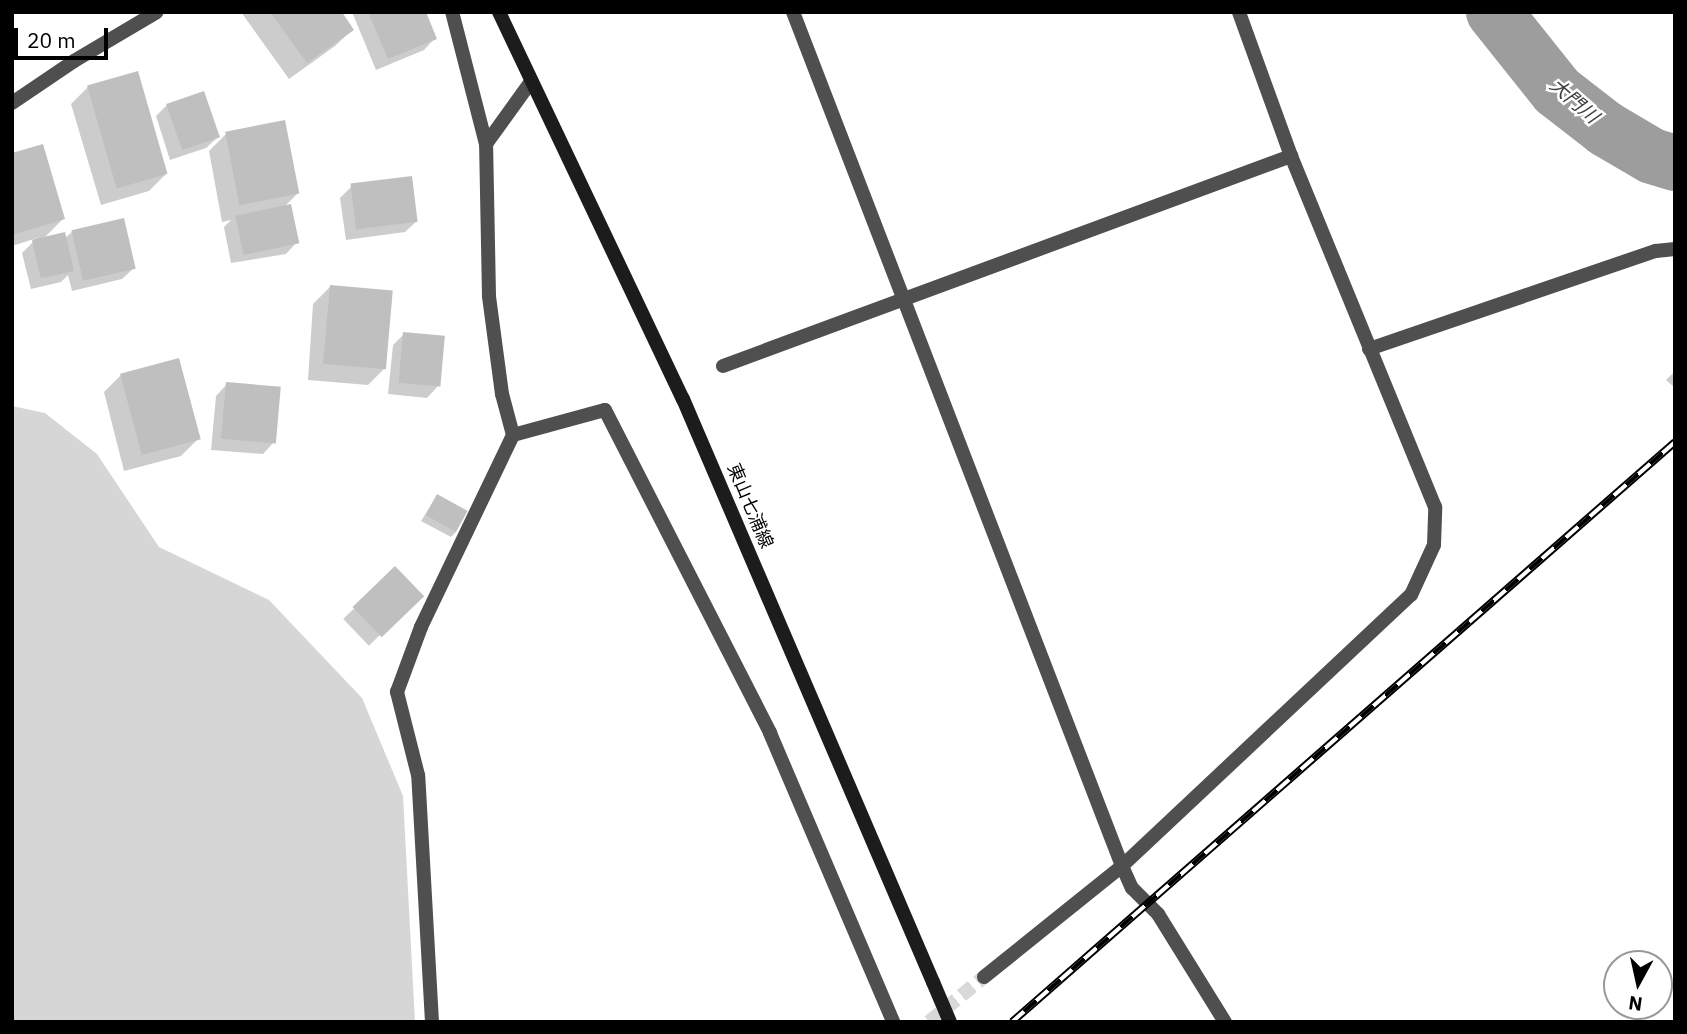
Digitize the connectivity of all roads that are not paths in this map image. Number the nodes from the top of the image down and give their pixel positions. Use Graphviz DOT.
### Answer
graph roads {
  1 [pos="157,12"];
  2 [pos="452,12"];
  3 [pos="499,12"];
  4 [pos="793,12"];
  5 [pos="1239,12"];
  6 [pos="530,82"];
  7 [pos="12,103"];
  8 [pos="486,144"];
  9 [pos="1291,156"];
  10 [pos="1675,249"];
  11 [pos="903,300"];
  12 [pos="1369,349"];
  13 [pos="723,366"];
  14 [pos="513,435"];
  15 [pos="1122,866"];
  16 [pos="984,976"];
  17 [pos="432,1022"];
  18 [pos="893,1022"];
  19 [pos="950,1022"];
  20 [pos="1225,1022"];
  1 -- 7 [label="lane"];
  2 -- 8 [label="lane"];
  3 -- 6 [label="main road, 東山七浦線"];
  4 -- 11 [label="lane"];
  5 -- 9 [label="lane"];
  6 -- 8 [label="lane"];
  6 -- 19 [label="main road, 東山七浦線, bridge"];
  8 -- 14 [label="lane"];
  9 -- 11 [label="lane"];
  9 -- 12 [label="lane"];
  10 -- 12 [label="lane"];
  11 -- 13 [label="lane"];
  11 -- 15 [label="lane"];
  12 -- 15 [label="lane"];
  14 -- 17 [label="lane"];
  14 -- 18 [label="lane"];
  15 -- 16 [label="lane"];
  15 -- 20 [label="lane"];
}
